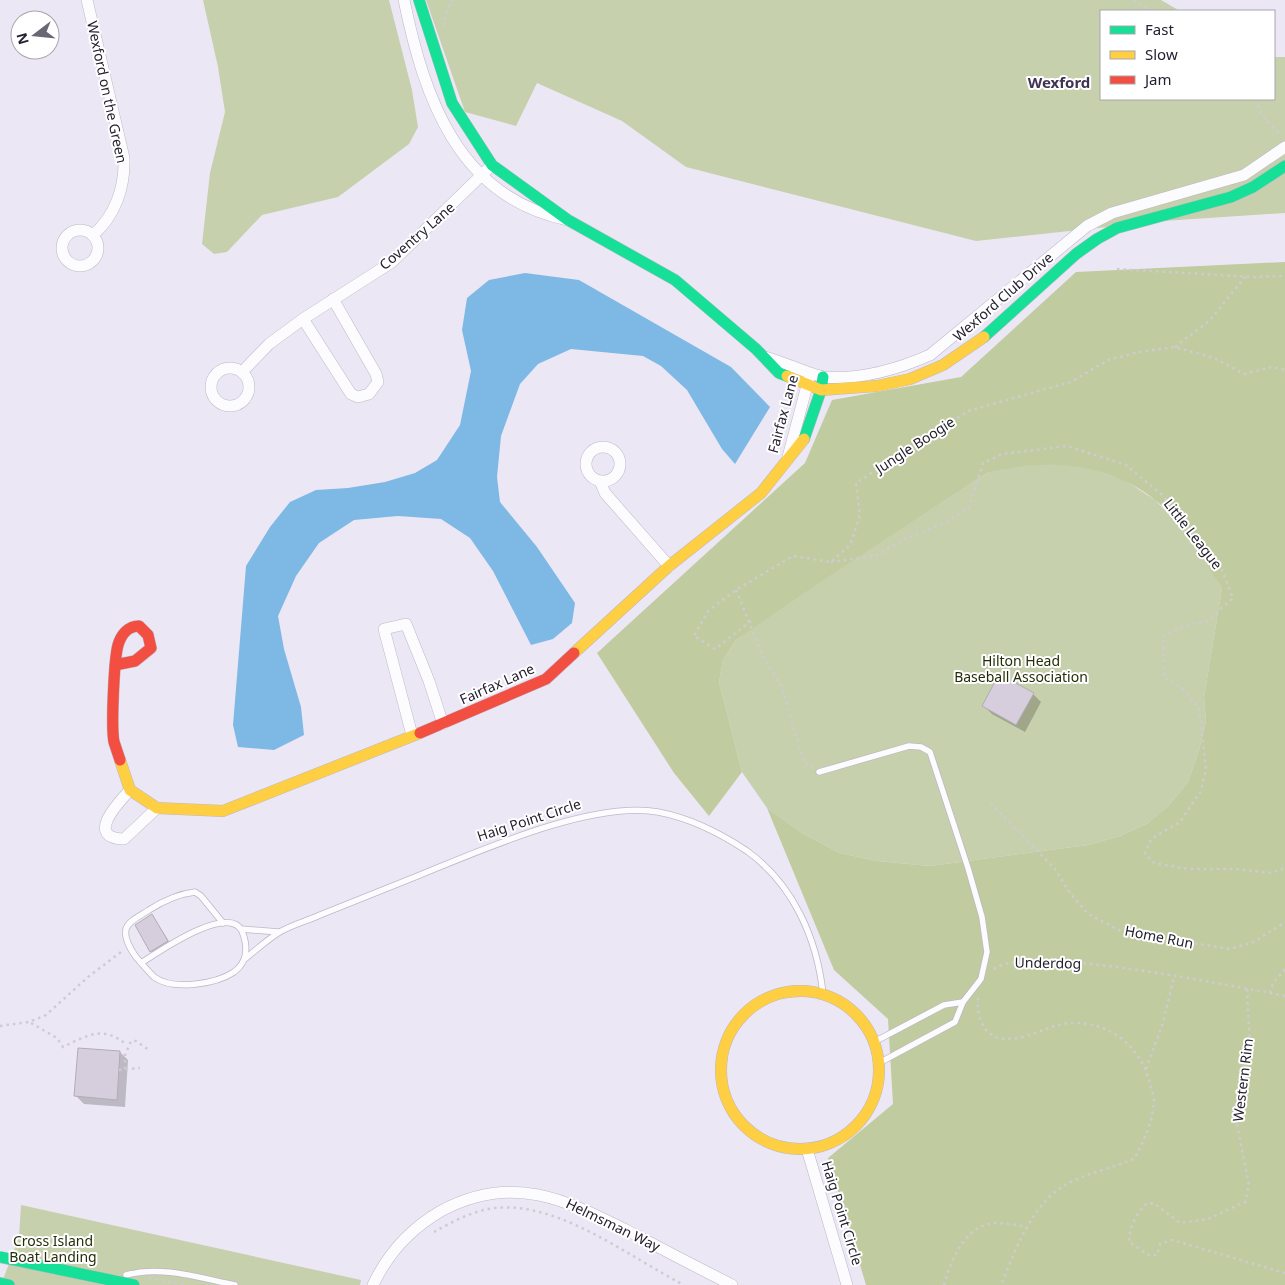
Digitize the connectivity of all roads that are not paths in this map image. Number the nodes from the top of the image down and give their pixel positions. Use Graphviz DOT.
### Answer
graph roads {
  1 [pos="87,0"];
  2 [pos="404,0"];
  3 [pos="419,0"];
  4 [pos="1285,147"];
  5 [pos="492,165"];
  6 [pos="1285,166"];
  7 [pos="482,175"];
  8 [pos="568,220"];
  9 [pos="93,235"];
  10 [pos="1057,249"];
  11 [pos="1068,261"];
  12 [pos="333,299"];
  13 [pos="303,319"];
  14 [pos="764,356"];
  15 [pos="810,371"];
  16 [pos="242,372"];
  17 [pos="823,376"];
  18 [pos="807,385"];
  19 [pos="821,390"];
  20 [pos="786,465"];
  21 [pos="600,481"];
  22 [pos="669,566"];
  23 [pos="115,665"];
  24 [pos="443,724"];
  25 [pos="412,735"];
  26 [pos="819,772"];
  27 [pos="130,790"];
  28 [pos="157,808"];
  29 [pos="223,923"];
  30 [pos="241,929"];
  31 [pos="279,932"];
  32 [pos="246,958"];
  33 [pos="141,963"];
  34 [pos="823,994"];
  35 [pos="963,1002"];
  36 [pos="874,1042"];
  37 [pos="879,1063"];
  38 [pos="807,1149"];
  39 [pos="0,1257"];
  40 [pos="0,1283"];
  41 [pos="9,1285"];
  42 [pos="110,1285"];
  43 [pos="134,1285"];
  44 [pos="235,1285"];
  45 [pos="373,1285"];
  46 [pos="732,1285"];
  47 [pos="847,1285"];
  1 -- 9 [label="street, Wexford on the Green"];
  2 -- 7 [label="street, Wexford Club Drive"];
  3 -- 5 [label="main road, Wexford Club Drive"];
  4 -- 10 [label="street, Wexford Club Drive"];
  5 -- 7 [label="street, Coventry Lane"];
  5 -- 8 [label="main road, Wexford Club Drive"];
  6 -- 11 [label="main road, Wexford Club Drive"];
  7 -- 8 [label="street, Wexford Club Drive"];
  7 -- 12 [label="street, Coventry Lane"];
  8 -- 14 [label="main road, Wexford Club Drive"];
  10 -- 11 [label="street, Wexford Club Drive"];
  10 -- 17 [label="street, Wexford Club Drive"];
  11 -- 19 [label="main road, Wexford Club Drive"];
  12 -- 13 [label="street, Coventry Lane"];
  12 -- 13 [label="street"];
  13 -- 16 [label="street, Coventry Lane"];
  14 -- 15 [label="street, Wexford Club Drive"];
  14 -- 18 [label="main road, Wexford Club Drive"];
  15 -- 17 [label="street, Wexford Club Drive"];
  15 -- 18 [label="street, Fairfax Lane"];
  17 -- 19 [label="main road, Fairfax Lane"];
  18 -- 19 [label="main road, Wexford Club Drive"];
  18 -- 20 [label="street, Fairfax Lane"];
  19 -- 20 [label="main road, Fairfax Lane"];
  20 -- 22 [label="main road, Fairfax Lane"];
  21 -- 22 [label="street"];
  22 -- 24 [label="main road, Fairfax Lane"];
  23 -- 27 [label="main road"];
  24 -- 25 [label="main road, Fairfax Lane"];
  24 -- 25 [label="street"];
  25 -- 28 [label="main road, Fairfax Lane"];
  26 -- 35 [label="lane"];
  27 -- 28 [label="main road"];
  27 -- 28 [label="street"];
  29 -- 30 [label="lane"];
  29 -- 33 [label="lane"];
  29 -- 33 [label="lane"];
  30 -- 31 [label="lane"];
  30 -- 32 [label="lane"];
  31 -- 32 [label="lane"];
  31 -- 34 [label="lane, Haig Point Circle"];
  32 -- 33 [label="lane"];
  34 -- 36 [label="main road, Haig Point Circle"];
  34 -- 38 [label="main road, Haig Point Circle"];
  35 -- 36 [label="lane"];
  35 -- 37 [label="lane"];
  36 -- 37 [label="main road, Haig Point Circle"];
  37 -- 38 [label="main road, Haig Point Circle"];
  38 -- 47 [label="street, Haig Point Circle"];
  39 -- 43 [label="main road, bridge"];
  40 -- 41 [label="main road"];
  42 -- 44 [label="lane"];
  45 -- 46 [label="street, Helmsman Way"];
}
